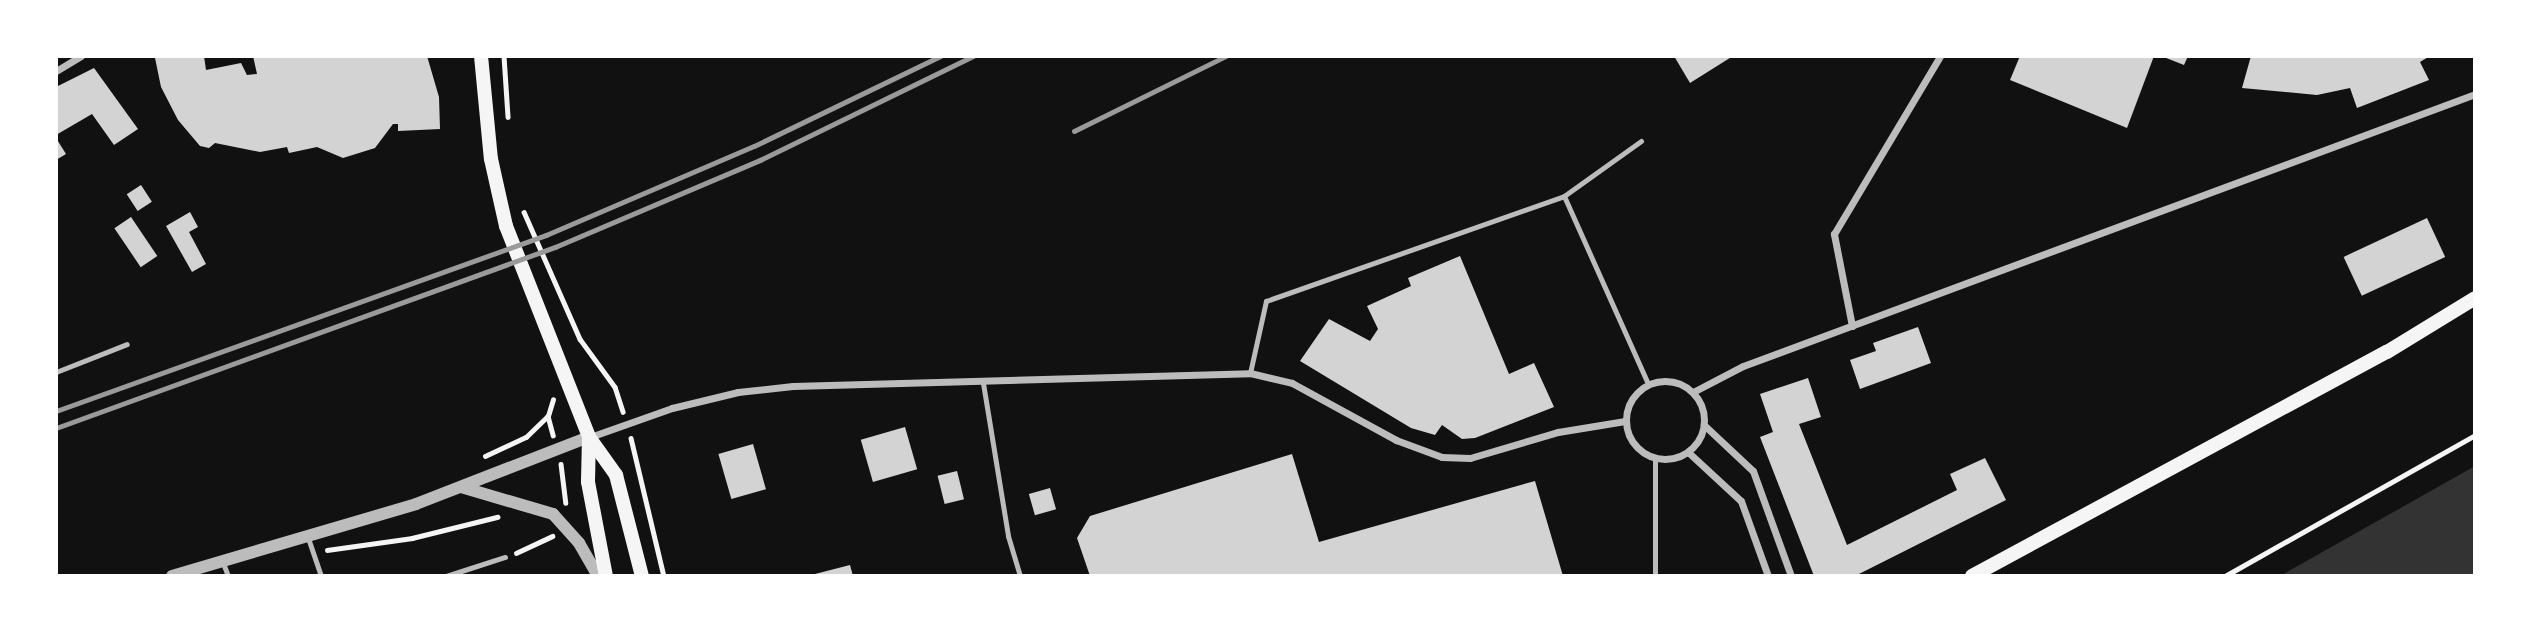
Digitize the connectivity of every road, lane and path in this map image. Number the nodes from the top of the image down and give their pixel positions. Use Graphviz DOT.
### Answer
graph roads {
  1 [pos="81,56"];
  2 [pos="481,56"];
  3 [pos="504,56"];
  4 [pos="1940,56"];
  5 [pos="56,71"];
  6 [pos="2475,94"];
  7 [pos="508,121"];
  8 [pos="1641,141"];
  9 [pos="1564,196"];
  10 [pos="520,201"];
  11 [pos="2475,298"];
  12 [pos="1852,326"];
  13 [pos="127,344"];
  14 [pos="56,372"];
  15 [pos="1250,373"];
  16 [pos="983,383"];
  17 [pos="1647,384"];
  18 [pos="615,387"];
  19 [pos="552,392"];
  20 [pos="1693,392"];
  21 [pos="1625,421"];
  22 [pos="1704,425"];
  23 [pos="2475,435"];
  24 [pos="589,437"];
  25 [pos="1688,452"];
  26 [pos="1655,458"];
  27 [pos="639,473"];
  28 [pos="461,487"];
  29 [pos="510,515"];
  30 [pos="546,528"];
  31 [pos="307,535"];
  32 [pos="313,552"];
  33 [pos="505,557"];
  34 [pos="223,561"];
  35 [pos="172,576"];
  36 [pos="228,576"];
  37 [pos="321,576"];
  38 [pos="446,576"];
  39 [pos="598,576"];
  40 [pos="606,576"];
  41 [pos="642,576"];
  42 [pos="664,576"];
  43 [pos="1020,576"];
  44 [pos="1655,576"];
  45 [pos="1768,576"];
  46 [pos="1791,576"];
  47 [pos="1972,576"];
  48 [pos="2225,576"];
  1 -- 5 [label="street"];
  2 -- 24 [label="main road"];
  3 -- 7 [label="path"];
  4 -- 12 [label="street"];
  6 -- 12 [label="street"];
  8 -- 9 [label="lane"];
  9 -- 15 [label="lane"];
  9 -- 17 [label="lane"];
  10 -- 18 [label="path"];
  11 -- 47 [label="main road"];
  12 -- 20 [label="street"];
  13 -- 14 [label="lane"];
  15 -- 16 [label="street"];
  15 -- 21 [label="street"];
  16 -- 24 [label="street"];
  16 -- 43 [label="lane"];
  17 -- 20 [label="street"];
  17 -- 21 [label="street"];
  19 -- 28 [label="path"];
  20 -- 22 [label="street"];
  21 -- 26 [label="street"];
  22 -- 25 [label="street"];
  22 -- 46 [label="street"];
  23 -- 48 [label="path"];
  24 -- 28 [label="street"];
  24 -- 40 [label="main road"];
  24 -- 41 [label="main road"];
  25 -- 26 [label="street"];
  25 -- 45 [label="street"];
  26 -- 44 [label="lane"];
  27 -- 42 [label="path"];
  28 -- 31 [label="street"];
  28 -- 39 [label="street"];
  29 -- 32 [label="path"];
  30 -- 33 [label="path"];
  31 -- 32 [label="lane"];
  31 -- 34 [label="street"];
  32 -- 37 [label="lane"];
  33 -- 38 [label="lane"];
  34 -- 35 [label="street"];
  34 -- 36 [label="lane"];
}
